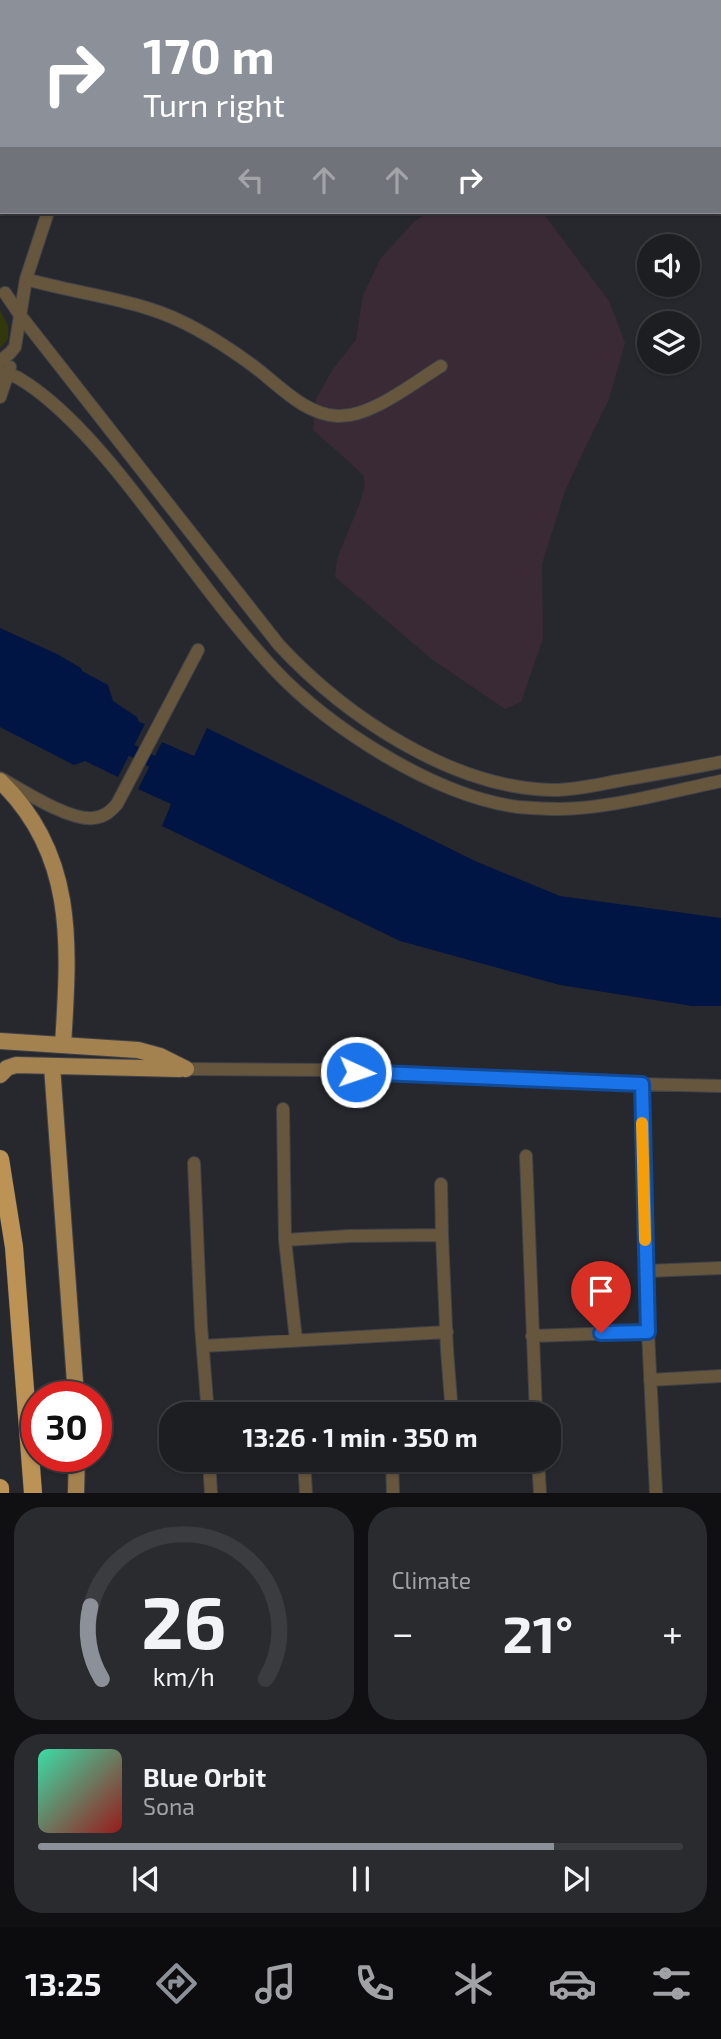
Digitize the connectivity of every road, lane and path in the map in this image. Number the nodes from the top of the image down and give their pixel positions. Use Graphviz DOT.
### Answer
graph roads {
  1 [pos="47,214"];
  2 [pos="26,279"];
  3 [pos="2,288"];
  4 [pos="20,315"];
  5 [pos="17,332"];
  6 [pos="15,347"];
  7 [pos="0,361"];
  8 [pos="441,366"];
  9 [pos="4,373"];
  10 [pos="0,397"];
  11 [pos="198,650"];
  12 [pos="721,762"];
  13 [pos="0,779"];
  14 [pos="721,781"];
  15 [pos="3,1044"];
  16 [pos="63,1045"];
  17 [pos="8,1062"];
  18 [pos="52,1066"];
  19 [pos="186,1069"];
  20 [pos="0,1075"];
  21 [pos="642,1084"];
  22 [pos="721,1086"];
  23 [pos="283,1109"];
  24 [pos="526,1156"];
  25 [pos="0,1158"];
  26 [pos="194,1164"];
  27 [pos="441,1184"];
  28 [pos="442,1235"];
  29 [pos="285,1240"];
  30 [pos="721,1268"];
  31 [pos="646,1270"];
  32 [pos="447,1332"];
  33 [pos="648,1332"];
  34 [pos="532,1336"];
  35 [pos="296,1340"];
  36 [pos="203,1346"];
  37 [pos="721,1376"];
  38 [pos="650,1380"];
  39 [pos="75,1381"];
  40 [pos="207,1402"];
  41 [pos="451,1402"];
  42 [pos="535,1402"];
  43 [pos="77,1472"];
  44 [pos="210,1472"];
  45 [pos="305,1472"];
  46 [pos="392,1472"];
  47 [pos="539,1472"];
  48 [pos="33,1493"];
  49 [pos="76,1493"];
  50 [pos="211,1493"];
  51 [pos="306,1493"];
  52 [pos="393,1493"];
  53 [pos="540,1493"];
  54 [pos="656,1493"];
  1 -- 2 [label="street"];
  2 -- 4 [label="street"];
  2 -- 8 [label="street"];
  3 -- 4 [label="street"];
  3 -- 5 [label="street"];
  4 -- 5 [label="street"];
  4 -- 12 [label="street"];
  5 -- 6 [label="street"];
  6 -- 7 [label="street"];
  6 -- 9 [label="street"];
  9 -- 10 [label="street"];
  9 -- 14 [label="street"];
  11 -- 13 [label="street"];
  13 -- 16 [label="main road"];
  15 -- 16 [label="main road"];
  16 -- 19 [label="main road"];
  17 -- 18 [label="main road"];
  17 -- 20 [label="main road"];
  18 -- 19 [label="main road"];
  18 -- 39 [label="main road"];
  19 -- 21 [label="street"];
  21 -- 22 [label="street"];
  21 -- 31 [label="street"];
  23 -- 29 [label="street"];
  24 -- 34 [label="street"];
  25 -- 48 [label="highway"];
  26 -- 36 [label="street"];
  27 -- 28 [label="street"];
  28 -- 29 [label="street"];
  28 -- 32 [label="street"];
  29 -- 35 [label="street"];
  30 -- 31 [label="street"];
  31 -- 33 [label="street"];
  32 -- 35 [label="street"];
  32 -- 41 [label="street"];
  33 -- 34 [label="street"];
  33 -- 38 [label="street"];
  34 -- 42 [label="street"];
  35 -- 36 [label="street"];
  36 -- 40 [label="street"];
  37 -- 38 [label="street"];
  38 -- 54 [label="street"];
  43 -- 49 [label="main road"];
  44 -- 50 [label="street"];
  45 -- 51 [label="street"];
  46 -- 52 [label="street"];
  47 -- 53 [label="street"];
}
